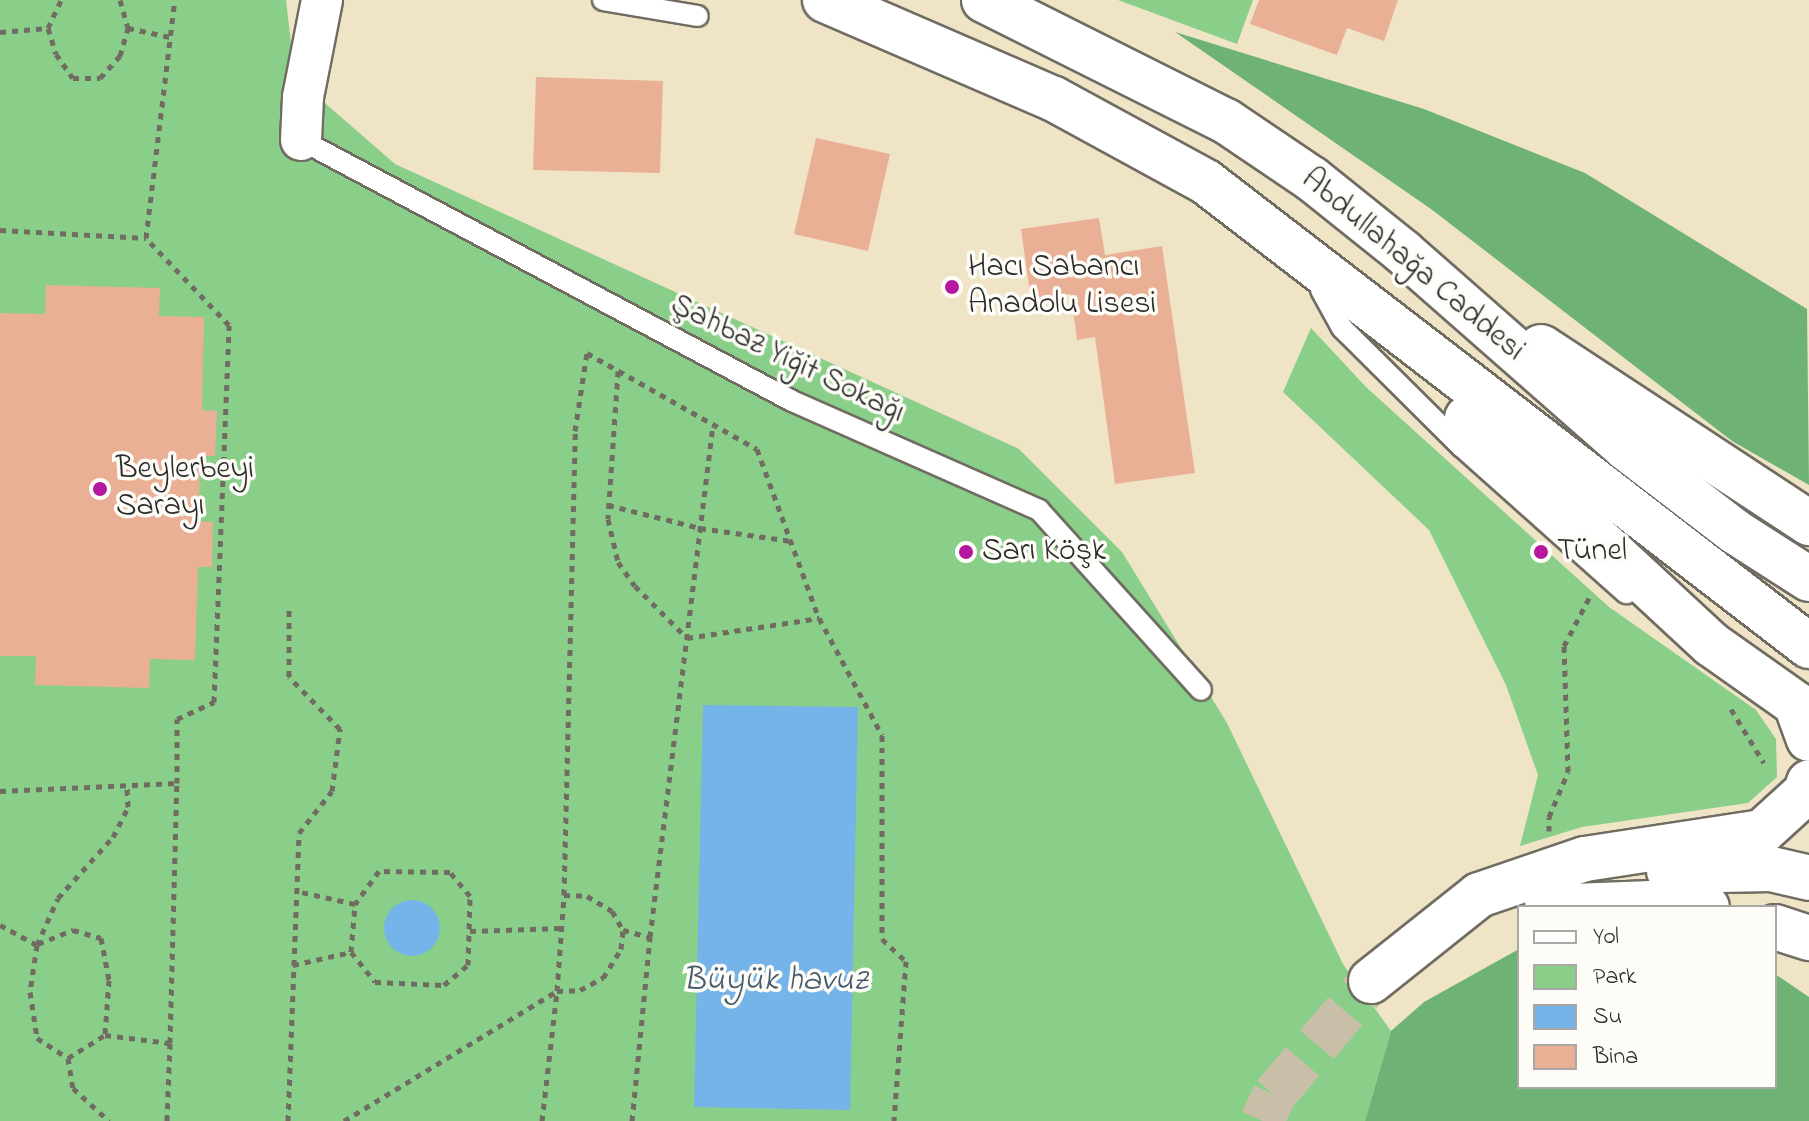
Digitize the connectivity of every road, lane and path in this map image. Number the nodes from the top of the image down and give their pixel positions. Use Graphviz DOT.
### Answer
graph roads {
  1 [pos="61,0"];
  2 [pos="120,0"];
  3 [pos="175,0"];
  4 [pos="322,0"];
  5 [pos="603,0"];
  6 [pos="825,0"];
  7 [pos="984,0"];
  8 [pos="698,16"];
  9 [pos="48,28"];
  10 [pos="128,28"];
  11 [pos="0,32"];
  12 [pos="170,37"];
  13 [pos="301,140"];
  14 [pos="0,230"];
  15 [pos="146,238"];
  16 [pos="1315,274"];
  17 [pos="1463,305"];
  18 [pos="618,371"];
  19 [pos="713,425"];
  20 [pos="608,505"];
  21 [pos="1809,523"];
  22 [pos="700,528"];
  23 [pos="791,541"];
  24 [pos="1604,575"];
  25 [pos="1809,579"];
  26 [pos="289,606"];
  27 [pos="819,618"];
  28 [pos="687,638"];
  29 [pos="1711,644"];
  30 [pos="1809,646"];
  31 [pos="1201,690"];
  32 [pos="1723,696"];
  33 [pos="1809,739"];
  34 [pos="1764,763"];
  35 [pos="1809,782"];
  36 [pos="177,783"];
  37 [pos="127,786"];
  38 [pos="0,791"];
  39 [pos="1809,878"];
  40 [pos="297,891"];
  41 [pos="564,895"];
  42 [pos="1532,900"];
  43 [pos="355,904"];
  44 [pos="1680,905"];
  45 [pos="1517,906"];
  46 [pos="0,925"];
  47 [pos="561,928"];
  48 [pos="1777,928"];
  49 [pos="623,930"];
  50 [pos="470,931"];
  51 [pos="650,937"];
  52 [pos="1777,938"];
  53 [pos="1809,938"];
  54 [pos="37,945"];
  55 [pos="351,952"];
  56 [pos="1809,955"];
  57 [pos="293,965"];
  58 [pos="1371,981"];
  59 [pos="557,991"];
  60 [pos="105,1035"];
  61 [pos="170,1043"];
  62 [pos="68,1058"];
  63 [pos="109,1121"];
  64 [pos="167,1121"];
  65 [pos="288,1121"];
  66 [pos="344,1121"];
  67 [pos="542,1121"];
  68 [pos="632,1121"];
  69 [pos="894,1121"];
  1 -- 9 [label="path"];
  2 -- 10 [label="path"];
  3 -- 12 [label="path"];
  4 -- 13 [label="street"];
  5 -- 8 [label="lane"];
  6 -- 16 [label="main road, Abdullahağa Caddesi"];
  7 -- 17 [label="main road, Abdullahağa Caddesi"];
  9 -- 10 [label="path"];
  9 -- 11 [label="path"];
  10 -- 12 [label="path"];
  12 -- 15 [label="path"];
  13 -- 31 [label="lane, Şahbaz Yiğit Sokağı"];
  14 -- 15 [label="path"];
  15 -- 36 [label="path"];
  16 -- 24 [label="lane"];
  16 -- 29 [label="main road"];
  16 -- 30 [label="main road, Abdullahağa Caddesi"];
  17 -- 21 [label="main road"];
  17 -- 25 [label="main road, Abdullahağa Caddesi"];
  18 -- 19 [label="path"];
  18 -- 20 [label="path"];
  18 -- 41 [label="path"];
  19 -- 22 [label="path"];
  19 -- 23 [label="path"];
  20 -- 22 [label="path"];
  20 -- 28 [label="path"];
  22 -- 23 [label="path"];
  22 -- 28 [label="path"];
  23 -- 27 [label="path"];
  24 -- 29 [label="lane"];
  24 -- 42 [label="path"];
  26 -- 40 [label="path"];
  27 -- 28 [label="path"];
  27 -- 69 [label="path"];
  28 -- 51 [label="path"];
  29 -- 33 [label="main road"];
  32 -- 34 [label="path"];
  35 -- 42 [label="main road"];
  36 -- 37 [label="path"];
  36 -- 61 [label="path"];
  37 -- 38 [label="path"];
  37 -- 54 [label="path"];
  39 -- 42 [label="main road"];
  40 -- 43 [label="path"];
  40 -- 57 [label="path"];
  41 -- 47 [label="path"];
  41 -- 49 [label="path"];
  42 -- 44 [label="main road"];
  43 -- 50 [label="path"];
  43 -- 55 [label="path"];
  45 -- 58 [label="main road"];
  46 -- 54 [label="path"];
  47 -- 50 [label="path"];
  47 -- 59 [label="path"];
  48 -- 53 [label="main road"];
  49 -- 51 [label="path"];
  49 -- 59 [label="path"];
  50 -- 55 [label="path"];
  51 -- 68 [label="path"];
  52 -- 56 [label="lane"];
  54 -- 60 [label="path"];
  54 -- 62 [label="path"];
  55 -- 57 [label="path"];
  57 -- 65 [label="path"];
  59 -- 66 [label="path"];
  59 -- 67 [label="path"];
  60 -- 61 [label="path"];
  60 -- 62 [label="path"];
  61 -- 64 [label="path"];
  62 -- 63 [label="path"];
}
